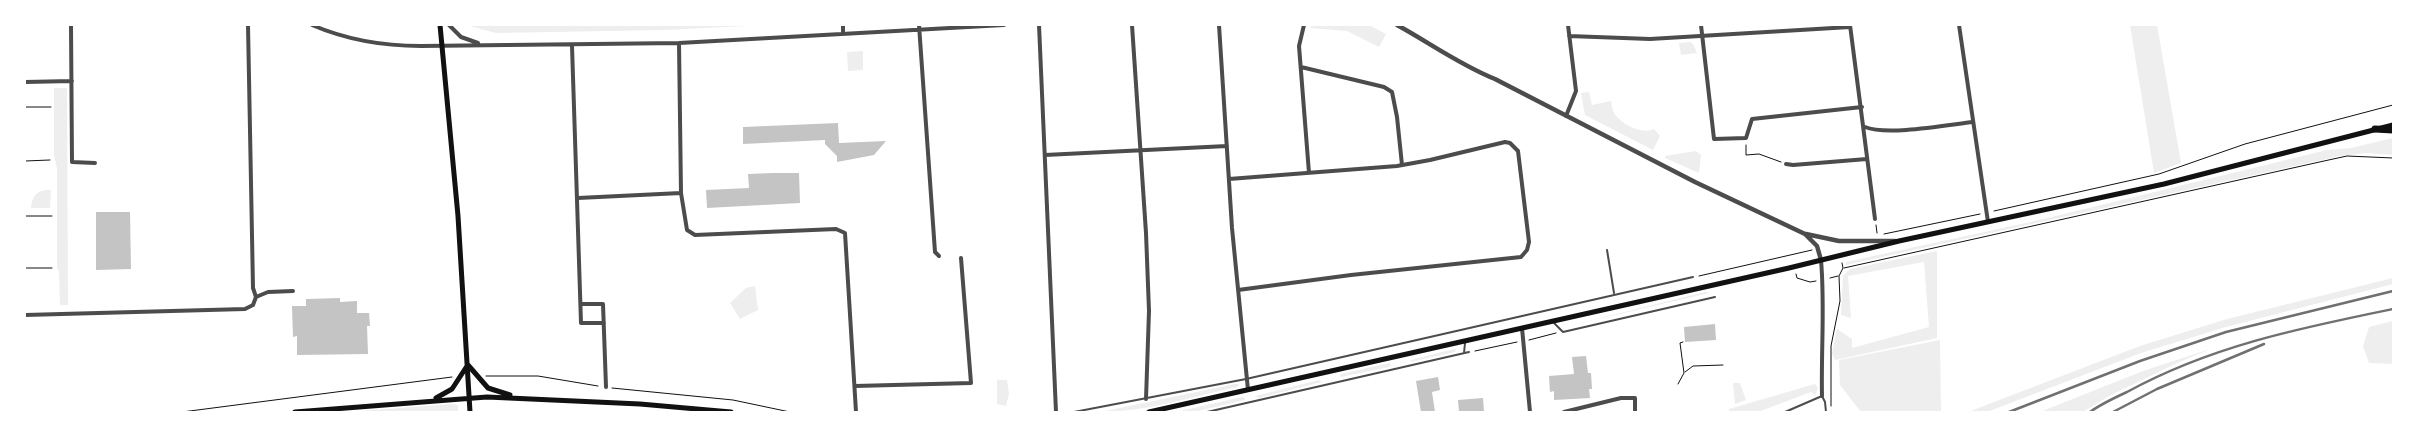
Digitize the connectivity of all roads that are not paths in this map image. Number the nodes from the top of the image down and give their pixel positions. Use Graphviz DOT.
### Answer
graph roads {
  1 [pos="71,25"];
  2 [pos="248,25"];
  3 [pos="312,25"];
  4 [pos="440,25"];
  5 [pos="449,25"];
  6 [pos="843,25"];
  7 [pos="919,25"];
  8 [pos="1004,25"];
  9 [pos="1039,25"];
  10 [pos="1132,25"];
  11 [pos="1219,25"];
  12 [pos="1304,25"];
  13 [pos="1397,25"];
  14 [pos="1568,25"];
  15 [pos="1701,25"];
  16 [pos="1959,25"];
  17 [pos="1850,26"];
  18 [pos="920,31"];
  19 [pos="843,34"];
  20 [pos="1702,35"];
  21 [pos="1569,36"];
  22 [pos="679,44"];
  23 [pos="485,45"];
  24 [pos="443,46"];
  25 [pos="572,46"];
  26 [pos="1301,67"];
  27 [pos="72,81"];
  28 [pos="25,82"];
  29 [pos="1862,107"];
  30 [pos="1566,116"];
  31 [pos="1973,122"];
  32 [pos="2393,125"];
  33 [pos="1865,127"];
  34 [pos="2376,129"];
  35 [pos="2393,130"];
  36 [pos="1227,146"];
  37 [pos="1140,150"];
  38 [pos="1045,156"];
  39 [pos="1867,159"];
  40 [pos="95,163"];
  41 [pos="1786,164"];
  42 [pos="1402,165"];
  43 [pos="1309,173"];
  44 [pos="1229,179"];
  45 [pos="681,192"];
  46 [pos="578,198"];
  47 [pos="1875,219"];
  48 [pos="1988,222"];
  49 [pos="1805,234"];
  50 [pos="1899,241"];
  51 [pos="1607,250"];
  52 [pos="939,256"];
  53 [pos="961,258"];
  54 [pos="1821,260"];
  55 [pos="1694,277"];
  56 [pos="293,290"];
  57 [pos="1238,290"];
  58 [pos="1614,294"];
  59 [pos="256,297"];
  60 [pos="1715,297"];
  61 [pos="581,304"];
  62 [pos="25,315"];
  63 [pos="1553,321"];
  64 [pos="604,323"];
  65 [pos="1522,328"];
  66 [pos="1465,341"];
  67 [pos="1469,352"];
  68 [pos="1464,353"];
  69 [pos="468,365"];
  70 [pos="1246,379"];
  71 [pos="855,386"];
  72 [pos="606,387"];
  73 [pos="1248,390"];
  74 [pos="1822,396"];
  75 [pos="470,397"];
  76 [pos="517,397"];
  77 [pos="430,400"];
  78 [pos="1146,400"];
  79 [pos="295,412"];
  80 [pos="470,412"];
  81 [pos="731,412"];
  82 [pos="856,412"];
  83 [pos="1056,412"];
  84 [pos="1074,412"];
  85 [pos="1149,412"];
  86 [pos="1207,412"];
  87 [pos="1530,412"];
  88 [pos="1564,412"];
  89 [pos="1635,412"];
  90 [pos="1785,412"];
  91 [pos="1826,412"];
  1 -- 27 [label="street"];
  2 -- 59 [label="street"];
  3 -- 24 [label="street"];
  4 -- 24 [label="main road"];
  5 -- 23 [label="street"];
  6 -- 19 [label="street"];
  7 -- 18 [label="street"];
  8 -- 18 [label="street"];
  9 -- 38 [label="street"];
  10 -- 37 [label="street"];
  11 -- 36 [label="street"];
  12 -- 26 [label="street"];
  13 -- 30 [label="street"];
  14 -- 21 [label="street"];
  15 -- 20 [label="street"];
  16 -- 31 [label="street"];
  17 -- 20 [label="street"];
  17 -- 29 [label="street"];
  18 -- 19 [label="street"];
  18 -- 52 [label="street"];
  19 -- 22 [label="street"];
  20 -- 21 [label="street"];
  20 -- 29 [label="street"];
  21 -- 30 [label="street"];
  22 -- 25 [label="street"];
  22 -- 45 [label="street"];
  23 -- 24 [label="street"];
  23 -- 25 [label="street"];
  24 -- 69 [label="main road"];
  25 -- 46 [label="street"];
  26 -- 42 [label="street"];
  26 -- 43 [label="street"];
  27 -- 28 [label="street"];
  27 -- 40 [label="street"];
  29 -- 33 [label="street"];
  30 -- 49 [label="street"];
  31 -- 33 [label="street"];
  31 -- 48 [label="street"];
  32 -- 34 [label="main road"];
  33 -- 39 [label="street"];
  34 -- 35 [label="highway"];
  34 -- 48 [label="main road"];
  36 -- 37 [label="street"];
  36 -- 44 [label="street"];
  37 -- 38 [label="street"];
  37 -- 78 [label="street"];
  38 -- 83 [label="street"];
  39 -- 41 [label="street"];
  39 -- 47 [label="street"];
  42 -- 43 [label="street"];
  42 -- 57 [label="street"];
  43 -- 44 [label="street"];
  44 -- 57 [label="street"];
  45 -- 46 [label="street"];
  45 -- 71 [label="street"];
  46 -- 61 [label="street"];
  48 -- 50 [label="main road"];
  49 -- 50 [label="street"];
  49 -- 54 [label="street"];
  50 -- 54 [label="main road"];
  51 -- 58 [label="lane"];
  53 -- 71 [label="street"];
  54 -- 63 [label="main road"];
  54 -- 74 [label="street"];
  55 -- 58 [label="lane"];
  56 -- 59 [label="street"];
  57 -- 70 [label="street"];
  58 -- 70 [label="lane"];
  59 -- 62 [label="street"];
  60 -- 63 [label="lane"];
  61 -- 64 [label="street"];
  61 -- 64 [label="street"];
  63 -- 65 [label="main road"];
  64 -- 72 [label="street"];
  65 -- 66 [label="main road"];
  65 -- 87 [label="street"];
  66 -- 68 [label="lane"];
  66 -- 73 [label="main road"];
  67 -- 68 [label="lane"];
  68 -- 86 [label="lane"];
  69 -- 75 [label="main road"];
  69 -- 76 [label="main road"];
  69 -- 77 [label="main road"];
  70 -- 73 [label="street"];
  70 -- 78 [label="lane"];
  71 -- 82 [label="street"];
  73 -- 85 [label="main road"];
  74 -- 90 [label="lane"];
  74 -- 91 [label="lane"];
  75 -- 76 [label="main road"];
  75 -- 77 [label="main road"];
  75 -- 80 [label="main road"];
  76 -- 81 [label="main road"];
  77 -- 79 [label="main road"];
  78 -- 84 [label="lane"];
  88 -- 89 [label="street"];
}
